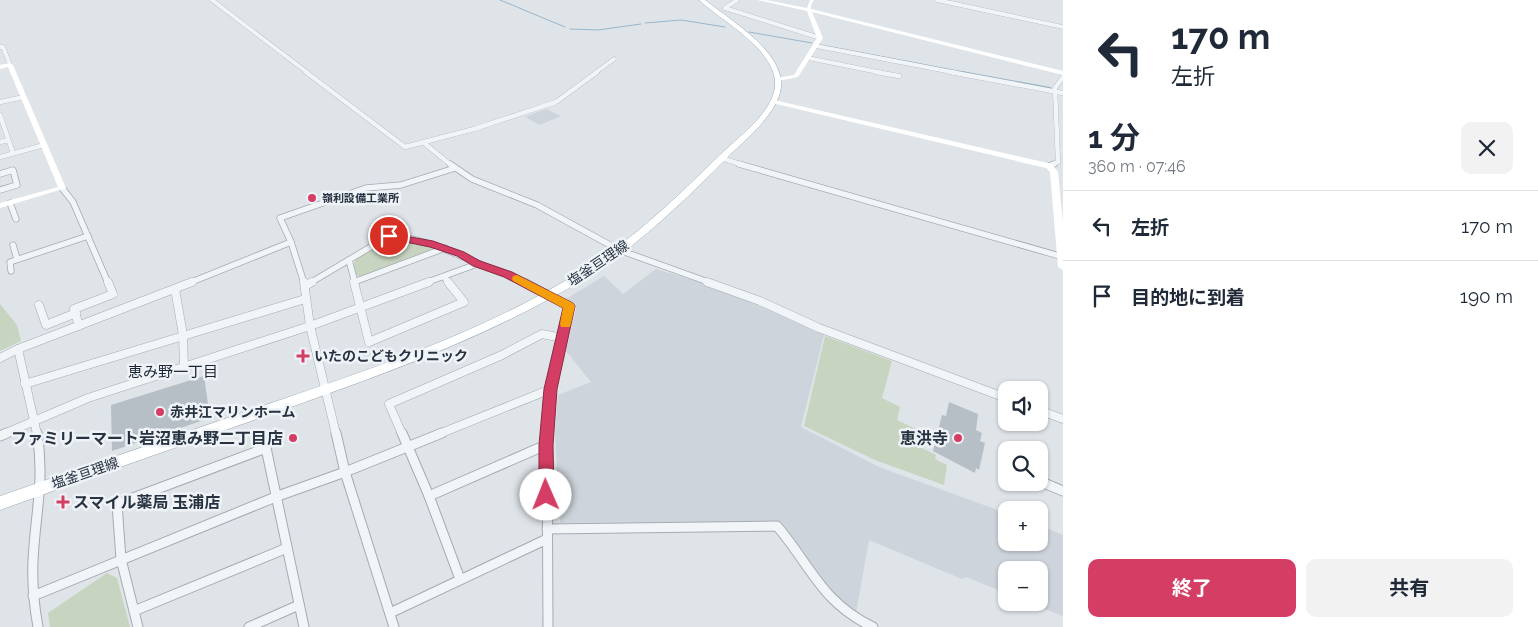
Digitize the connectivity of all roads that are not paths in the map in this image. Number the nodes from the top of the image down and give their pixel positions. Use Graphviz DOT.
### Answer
graph roads {
  1 [pos="212,0"];
  2 [pos="702,0"];
  3 [pos="737,0"];
  4 [pos="759,0"];
  5 [pos="812,0"];
  6 [pos="937,0"];
  7 [pos="809,10"];
  8 [pos="1063,27"];
  9 [pos="820,38"];
  10 [pos="816,46"];
  11 [pos="0,47"];
  12 [pos="808,58"];
  13 [pos="614,59"];
  14 [pos="10,64"];
  15 [pos="0,67"];
  16 [pos="1063,75"];
  17 [pos="899,76"];
  18 [pos="778,79"];
  19 [pos="1055,91"];
  20 [pos="1063,93"];
  21 [pos="24,97"];
  22 [pos="0,102"];
  23 [pos="774,102"];
  24 [pos="0,116"];
  25 [pos="2,128"];
  26 [pos="8,140"];
  27 [pos="0,142"];
  28 [pos="424,143"];
  29 [pos="44,145"];
  30 [pos="13,153"];
  31 [pos="0,157"];
  32 [pos="721,158"];
  33 [pos="1061,162"];
  34 [pos="1049,166"];
  35 [pos="455,168"];
  36 [pos="0,174"];
  37 [pos="62,188"];
  38 [pos="0,190"];
  39 [pos="10,203"];
  40 [pos="0,206"];
  41 [pos="16,219"];
  42 [pos="88,236"];
  43 [pos="291,242"];
  44 [pos="13,245"];
  45 [pos="445,248"];
  46 [pos="619,250"];
  47 [pos="1063,257"];
  48 [pos="17,259"];
  49 [pos="349,260"];
  50 [pos="477,264"];
  51 [pos="1063,267"];
  52 [pos="11,271"];
  53 [pos="444,277"];
  54 [pos="354,282"];
  55 [pos="305,286"];
  56 [pos="175,289"];
  57 [pos="549,295"];
  58 [pos="305,299"];
  59 [pos="39,305"];
  60 [pos="359,309"];
  61 [pos="76,313"];
  62 [pos="79,326"];
  63 [pos="310,326"];
  64 [pos="183,335"];
  65 [pos="562,338"];
  66 [pos="18,349"];
  67 [pos="0,358"];
  68 [pos="184,368"];
  69 [pos="25,384"];
  70 [pos="551,389"];
  71 [pos="325,390"];
  72 [pos="998,395"];
  73 [pos="1048,413"];
  74 [pos="1063,419"];
  75 [pos="34,420"];
  76 [pos="0,436"];
  77 [pos="546,445"];
  78 [pos="408,446"];
  79 [pos="345,472"];
  80 [pos="1048,485"];
  81 [pos="40,489"];
  82 [pos="1063,491"];
  83 [pos="278,496"];
  84 [pos="429,496"];
  85 [pos="0,503"];
  86 [pos="547,534"];
  87 [pos="287,548"];
  88 [pos="121,559"];
  89 [pos="460,579"];
  90 [pos="33,596"];
  91 [pos="299,605"];
  92 [pos="134,611"];
  93 [pos="390,613"];
  94 [pos="38,627"];
  95 [pos="138,627"];
  96 [pos="249,627"];
  97 [pos="304,627"];
  98 [pos="394,627"];
  99 [pos="548,627"];
  100 [pos="873,627"];
  1 -- 28 [label="street"];
  2 -- 18 [label="main road"];
  3 -- 9 [label="street"];
  4 -- 7 [label="street"];
  5 -- 7 [label="street"];
  6 -- 8 [label="street"];
  7 -- 9 [label="street"];
  7 -- 16 [label="street"];
  9 -- 10 [label="street"];
  10 -- 12 [label="street"];
  10 -- 19 [label="street"];
  11 -- 14 [label="street"];
  12 -- 17 [label="street"];
  12 -- 18 [label="street"];
  13 -- 28 [label="street"];
  14 -- 15 [label="street"];
  14 -- 21 [label="street"];
  16 -- 19 [label="street"];
  18 -- 23 [label="main road, 塩釜亘理線"];
  19 -- 20 [label="street"];
  19 -- 33 [label="street"];
  21 -- 22 [label="street"];
  21 -- 29 [label="street"];
  23 -- 32 [label="main road, 塩釜亘理線"];
  23 -- 34 [label="street"];
  24 -- 25 [label="street"];
  25 -- 26 [label="street"];
  26 -- 27 [label="street"];
  26 -- 30 [label="street"];
  28 -- 35 [label="street"];
  29 -- 30 [label="street"];
  29 -- 37 [label="street"];
  30 -- 31 [label="street"];
  32 -- 46 [label="main road, 塩釜亘理線"];
  32 -- 47 [label="street"];
  33 -- 34 [label="street"];
  34 -- 47 [label="street"];
  35 -- 43 [label="street"];
  35 -- 46 [label="street"];
  36 -- 38 [label="street"];
  37 -- 39 [label="street"];
  37 -- 42 [label="street"];
  39 -- 40 [label="street"];
  39 -- 41 [label="street"];
  42 -- 48 [label="street"];
  42 -- 61 [label="street"];
  43 -- 55 [label="street"];
  43 -- 56 [label="street"];
  44 -- 48 [label="street"];
  45 -- 49 [label="street"];
  45 -- 50 [label="street"];
  45 -- 54 [label="street"];
  46 -- 57 [label="main road, 塩釜亘理線"];
  46 -- 72 [label="street"];
  47 -- 51 [label="street"];
  48 -- 52 [label="street"];
  49 -- 54 [label="street"];
  49 -- 55 [label="street"];
  50 -- 53 [label="street"];
  50 -- 57 [label="street"];
  53 -- 60 [label="street"];
  53 -- 60 [label="street"];
  54 -- 60 [label="street"];
  55 -- 58 [label="street"];
  56 -- 62 [label="street"];
  56 -- 64 [label="street"];
  57 -- 65 [label="street"];
  57 -- 71 [label="main road, 塩釜亘理線"];
  58 -- 63 [label="street"];
  58 -- 64 [label="street"];
  59 -- 61 [label="street"];
  60 -- 63 [label="street"];
  61 -- 62 [label="street"];
  62 -- 66 [label="street"];
  63 -- 68 [label="street"];
  63 -- 71 [label="street"];
  64 -- 68 [label="street"];
  64 -- 69 [label="street"];
  65 -- 70 [label="street"];
  65 -- 78 [label="street"];
  66 -- 67 [label="street"];
  66 -- 69 [label="street"];
  68 -- 75 [label="street"];
  69 -- 75 [label="street"];
  70 -- 77 [label="street"];
  70 -- 78 [label="street"];
  71 -- 79 [label="street"];
  71 -- 81 [label="main road, 塩釜亘理線"];
  73 -- 74 [label="street"];
  75 -- 76 [label="street"];
  75 -- 81 [label="street"];
  77 -- 84 [label="street"];
  77 -- 86 [label="street"];
  78 -- 79 [label="street"];
  78 -- 84 [label="street"];
  79 -- 83 [label="street"];
  79 -- 93 [label="street"];
  80 -- 82 [label="street"];
  81 -- 85 [label="main road, 塩釜亘理線"];
  81 -- 90 [label="street"];
  83 -- 87 [label="street"];
  83 -- 88 [label="street"];
  83 -- 88 [label="street"];
  84 -- 89 [label="street"];
  86 -- 89 [label="street"];
  86 -- 99 [label="street"];
  86 -- 100 [label="street"];
  87 -- 91 [label="street"];
  87 -- 92 [label="street"];
  88 -- 90 [label="street"];
  88 -- 92 [label="street"];
  89 -- 93 [label="street"];
  90 -- 94 [label="street"];
  91 -- 96 [label="street"];
  91 -- 97 [label="street"];
  92 -- 95 [label="street"];
  93 -- 98 [label="street"];
}
